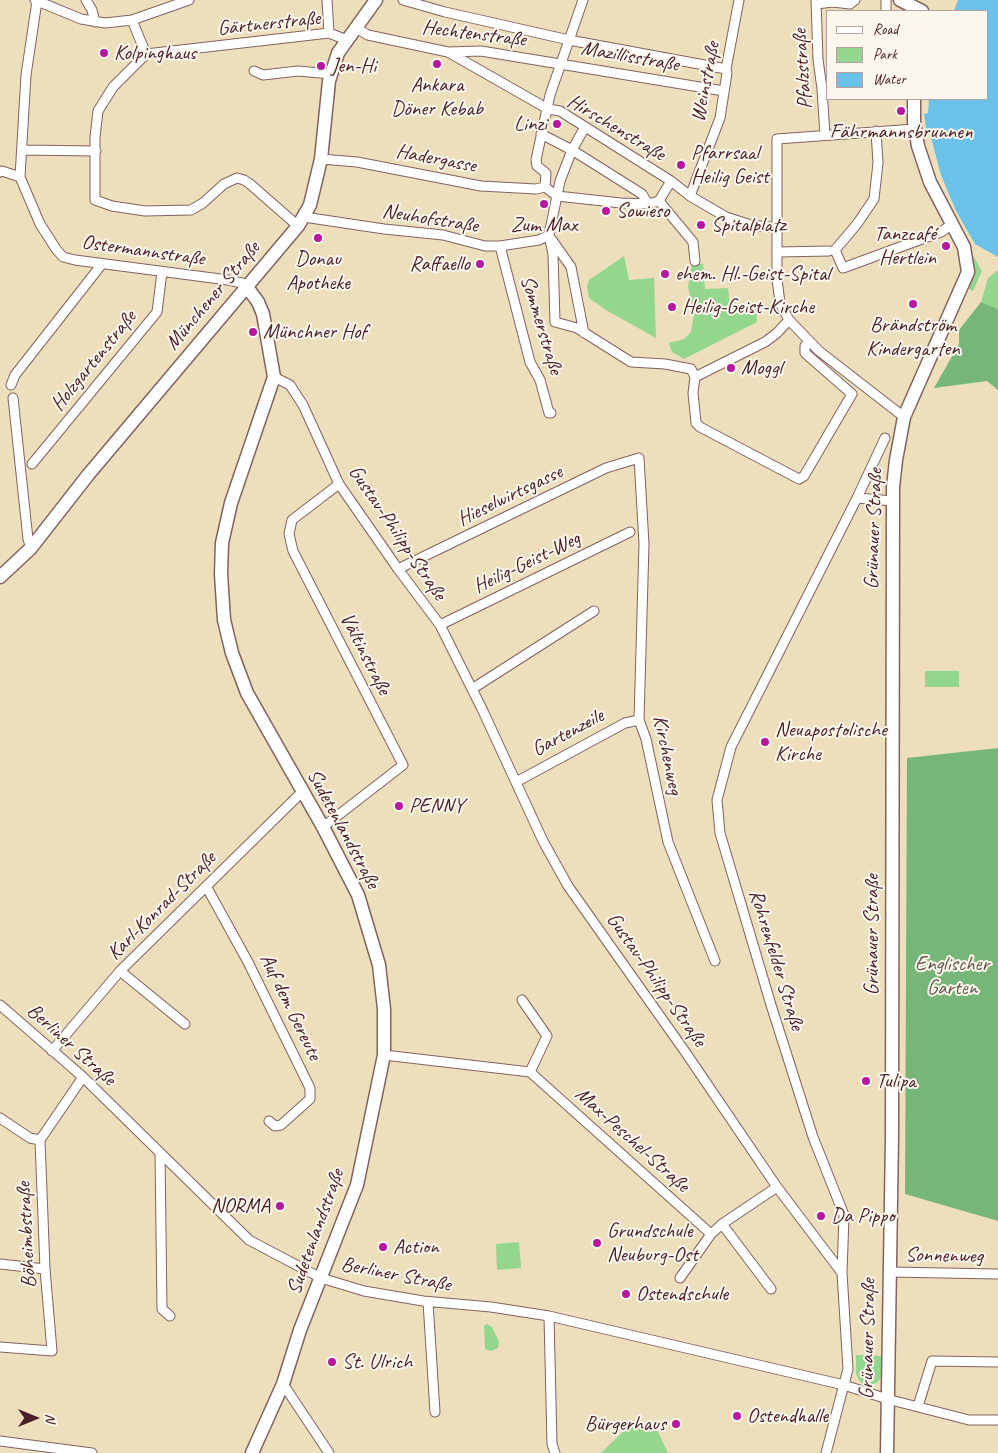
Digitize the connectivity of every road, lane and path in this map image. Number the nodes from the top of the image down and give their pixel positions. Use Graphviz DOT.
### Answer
graph roads {
  1 [pos="86,0"];
  2 [pos="189,0"];
  3 [pos="327,0"];
  4 [pos="376,0"];
  5 [pos="403,0"];
  6 [pos="583,0"];
  7 [pos="738,0"];
  8 [pos="855,0"];
  9 [pos="900,0"];
  10 [pos="36,1"];
  11 [pos="816,2"];
  12 [pos="920,10"];
  13 [pos="132,20"];
  14 [pos="95,22"];
  15 [pos="356,28"];
  16 [pos="329,33"];
  17 [pos="347,40"];
  18 [pos="569,40"];
  19 [pos="448,52"];
  20 [pos="146,54"];
  21 [pos="826,55"];
  22 [pos="818,59"];
  23 [pos="560,63"];
  24 [pos="726,69"];
  25 [pos="254,71"];
  26 [pos="331,74"];
  27 [pos="824,90"];
  28 [pos="724,91"];
  29 [pos="914,100"];
  30 [pos="548,108"];
  31 [pos="585,127"];
  32 [pos="915,129"];
  33 [pos="876,131"];
  34 [pos="541,134"];
  35 [pos="825,135"];
  36 [pos="22,150"];
  37 [pos="96,150"];
  38 [pos="572,150"];
  39 [pos="320,159"];
  40 [pos="0,172"];
  41 [pos="20,177"];
  42 [pos="671,181"];
  43 [pos="545,187"];
  44 [pos="557,196"];
  45 [pos="690,196"];
  46 [pos="659,202"];
  47 [pos="648,204"];
  48 [pos="301,221"];
  49 [pos="951,225"];
  50 [pos="778,228"];
  51 [pos="549,235"];
  52 [pos="500,246"];
  53 [pos="832,250"];
  54 [pos="778,252"];
  55 [pos="695,261"];
  56 [pos="102,264"];
  57 [pos="162,272"];
  58 [pos="248,287"];
  59 [pos="789,320"];
  60 [pos="584,334"];
  61 [pos="809,341"];
  62 [pos="274,377"];
  63 [pos="695,377"];
  64 [pos="11,385"];
  65 [pos="13,398"];
  66 [pos="551,414"];
  67 [pos="904,417"];
  68 [pos="885,438"];
  69 [pos="639,458"];
  70 [pos="32,464"];
  71 [pos="339,484"];
  72 [pos="856,498"];
  73 [pos="893,501"];
  74 [pos="630,532"];
  75 [pos="31,548"];
  76 [pos="398,569"];
  77 [pos="0,577"];
  78 [pos="594,611"];
  79 [pos="440,625"];
  80 [pos="472,689"];
  81 [pos="639,720"];
  82 [pos="516,782"];
  83 [pos="302,792"];
  84 [pos="323,827"];
  85 [pos="206,886"];
  86 [pos="715,961"];
  87 [pos="120,971"];
  88 [pos="522,1000"];
  89 [pos="0,1005"];
  90 [pos="185,1024"];
  91 [pos="52,1050"];
  92 [pos="384,1055"];
  93 [pos="530,1072"];
  94 [pos="83,1077"];
  95 [pos="0,1118"];
  96 [pos="269,1121"];
  97 [pos="40,1140"];
  98 [pos="160,1153"];
  99 [pos="777,1187"];
  100 [pos="722,1224"];
  101 [pos="711,1234"];
  102 [pos="0,1264"];
  103 [pos="46,1270"];
  104 [pos="890,1272"];
  105 [pos="842,1273"];
  106 [pos="998,1274"];
  107 [pos="321,1278"];
  108 [pos="680,1278"];
  109 [pos="771,1289"];
  110 [pos="428,1302"];
  111 [pos="170,1316"];
  112 [pos="549,1316"];
  113 [pos="0,1347"];
  114 [pos="998,1362"];
  115 [pos="282,1384"];
  116 [pos="844,1385"];
  117 [pos="887,1399"];
  118 [pos="918,1406"];
  119 [pos="435,1412"];
  120 [pos="998,1420"];
  121 [pos="0,1441"];
  122 [pos="28,1449"];
  123 [pos="92,1453"];
  124 [pos="252,1453"];
  125 [pos="330,1453"];
  126 [pos="555,1453"];
  127 [pos="826,1453"];
  128 [pos="887,1453"];
  1 -- 14 [label="street"];
  2 -- 13 [label="street"];
  3 -- 16 [label="street"];
  4 -- 15 [label="street, Münchener Straße"];
  5 -- 18 [label="street"];
  6 -- 18 [label="street"];
  7 -- 24 [label="street, Weinstraße"];
  8 -- 11 [label="street"];
  9 -- 12 [label="street"];
  10 -- 14 [label="street"];
  10 -- 36 [label="street, Ostermannstraße"];
  11 -- 22 [label="street, Pfalzstraße"];
  13 -- 14 [label="street"];
  13 -- 20 [label="street"];
  15 -- 17 [label="street, Münchener Straße"];
  15 -- 19 [label="street, Hechtenstraße"];
  16 -- 17 [label="street, Gärtnerstraße"];
  16 -- 20 [label="street, Gärtnerstraße"];
  17 -- 26 [label="street, Münchener Straße"];
  18 -- 23 [label="street"];
  18 -- 24 [label="street"];
  19 -- 23 [label="street, Hechtenstraße"];
  19 -- 30 [label="street, Hirschenstraße"];
  20 -- 37 [label="street"];
  21 -- 22 [label="street"];
  22 -- 27 [label="street, Pfalzstraße"];
  23 -- 28 [label="street, Mazillisstraße"];
  23 -- 30 [label="street"];
  24 -- 28 [label="street, Weinstraße"];
  25 -- 26 [label="street"];
  26 -- 39 [label="street, Münchener Straße"];
  27 -- 35 [label="street, Pfalzstraße"];
  28 -- 45 [label="street, Weinstraße"];
  29 -- 32 [label="street, Grünauer Straße"];
  30 -- 31 [label="street, Hirschenstraße"];
  30 -- 34 [label="street"];
  31 -- 38 [label="street"];
  31 -- 42 [label="street, Hirschenstraße"];
  32 -- 33 [label="street"];
  32 -- 49 [label="street, Grünauer Straße"];
  33 -- 35 [label="street"];
  33 -- 53 [label="street"];
  34 -- 38 [label="street"];
  34 -- 43 [label="street"];
  35 -- 50 [label="street"];
  36 -- 37 [label="street"];
  36 -- 41 [label="street, Ostermannstraße"];
  37 -- 48 [label="street"];
  38 -- 44 [label="street"];
  38 -- 47 [label="street"];
  39 -- 43 [label="street, Hadergasse"];
  39 -- 48 [label="street, Münchener Straße"];
  40 -- 41 [label="street"];
  41 -- 56 [label="street, Ostermannstraße"];
  42 -- 45 [label="street, Hirschenstraße"];
  42 -- 46 [label="street"];
  43 -- 44 [label="street"];
  44 -- 47 [label="street"];
  44 -- 51 [label="street"];
  45 -- 50 [label="street"];
  46 -- 47 [label="street"];
  46 -- 55 [label="street"];
  48 -- 52 [label="street, Neuhofstraße"];
  48 -- 58 [label="street, Münchener Straße"];
  49 -- 53 [label="street"];
  49 -- 67 [label="street, Grünauer Straße"];
  50 -- 54 [label="street"];
  51 -- 52 [label="street, Neuhofstraße"];
  51 -- 60 [label="street"];
  51 -- 60 [label="street"];
  52 -- 66 [label="street, Sommerstraße"];
  53 -- 54 [label="street"];
  54 -- 59 [label="street"];
  56 -- 57 [label="street, Ostermannstraße"];
  56 -- 64 [label="street"];
  57 -- 58 [label="street, Ostermannstraße"];
  57 -- 70 [label="street, Holzgartenstraße"];
  58 -- 62 [label="street, Sudetenlandstraße"];
  58 -- 75 [label="street, Münchener Straße"];
  59 -- 61 [label="street"];
  59 -- 63 [label="street"];
  60 -- 63 [label="street"];
  61 -- 63 [label="street"];
  61 -- 67 [label="street"];
  62 -- 71 [label="street, Gustav-Philipp-Straße"];
  62 -- 83 [label="street, Sudetenlandstraße"];
  65 -- 75 [label="street"];
  67 -- 73 [label="street, Grünauer Straße"];
  68 -- 72 [label="street, Rohrenfelder Straße"];
  69 -- 76 [label="street, Hieselwirtsgasse"];
  69 -- 81 [label="street, Kirchenweg"];
  71 -- 76 [label="street, Gustav-Philipp-Straße"];
  71 -- 84 [label="street, Vältinstraße"];
  72 -- 73 [label="street"];
  72 -- 105 [label="street, Rohrenfelder Straße"];
  73 -- 104 [label="street, Grünauer Straße"];
  74 -- 79 [label="street, Heilig-Geist-Weg"];
  75 -- 77 [label="street, Münchener Straße"];
  76 -- 79 [label="street, Gustav-Philipp-Straße"];
  78 -- 80 [label="street"];
  79 -- 80 [label="street, Gustav-Philipp-Straße"];
  80 -- 82 [label="street, Gustav-Philipp-Straße"];
  81 -- 82 [label="street, Gartenzeile"];
  81 -- 86 [label="street, Kirchenweg"];
  82 -- 99 [label="street, Gustav-Philipp-Straße"];
  83 -- 84 [label="street, Sudetenlandstraße"];
  83 -- 85 [label="street, Karl-Konrad-Straße"];
  84 -- 92 [label="street, Sudetenlandstraße"];
  85 -- 87 [label="street, Karl-Konrad-Straße"];
  85 -- 96 [label="street, Auf dem Gereute"];
  87 -- 90 [label="street"];
  87 -- 91 [label="street, Karl-Konrad-Straße"];
  88 -- 93 [label="street"];
  89 -- 91 [label="street, Berliner Straße"];
  91 -- 94 [label="street, Berliner Straße"];
  92 -- 93 [label="street"];
  92 -- 107 [label="street, Sudetenlandstraße"];
  93 -- 101 [label="street, Max-Peschel-Straße"];
  94 -- 97 [label="street"];
  94 -- 98 [label="street, Berliner Straße"];
  95 -- 97 [label="street"];
  97 -- 103 [label="street, Böheimbstraße"];
  98 -- 107 [label="street, Berliner Straße"];
  98 -- 111 [label="street"];
  99 -- 100 [label="street"];
  99 -- 105 [label="street, Gustav-Philipp-Straße"];
  100 -- 101 [label="street"];
  100 -- 109 [label="street"];
  101 -- 108 [label="street"];
  102 -- 103 [label="street"];
  103 -- 113 [label="street, Böheimbstraße"];
  104 -- 106 [label="street, Sonnenweg"];
  104 -- 117 [label="street, Grünauer Straße"];
  105 -- 116 [label="street, Rohrenfelder Straße"];
  107 -- 110 [label="street, Berliner Straße"];
  107 -- 115 [label="street, Sudetenlandstraße"];
  110 -- 112 [label="street, Berliner Straße"];
  110 -- 119 [label="street"];
  112 -- 116 [label="street, Berliner Straße"];
  112 -- 126 [label="street"];
  114 -- 118 [label="street"];
  115 -- 124 [label="street, Sudetenlandstraße"];
  115 -- 125 [label="street"];
  116 -- 117 [label="street, Berliner Straße"];
  116 -- 127 [label="street, Rohrenfelder Straße"];
  117 -- 118 [label="street, Berliner Straße"];
  117 -- 128 [label="street, Grünauer Straße"];
  118 -- 120 [label="street, Berliner Straße"];
  121 -- 122 [label="street"];
  122 -- 123 [label="street"];
}
